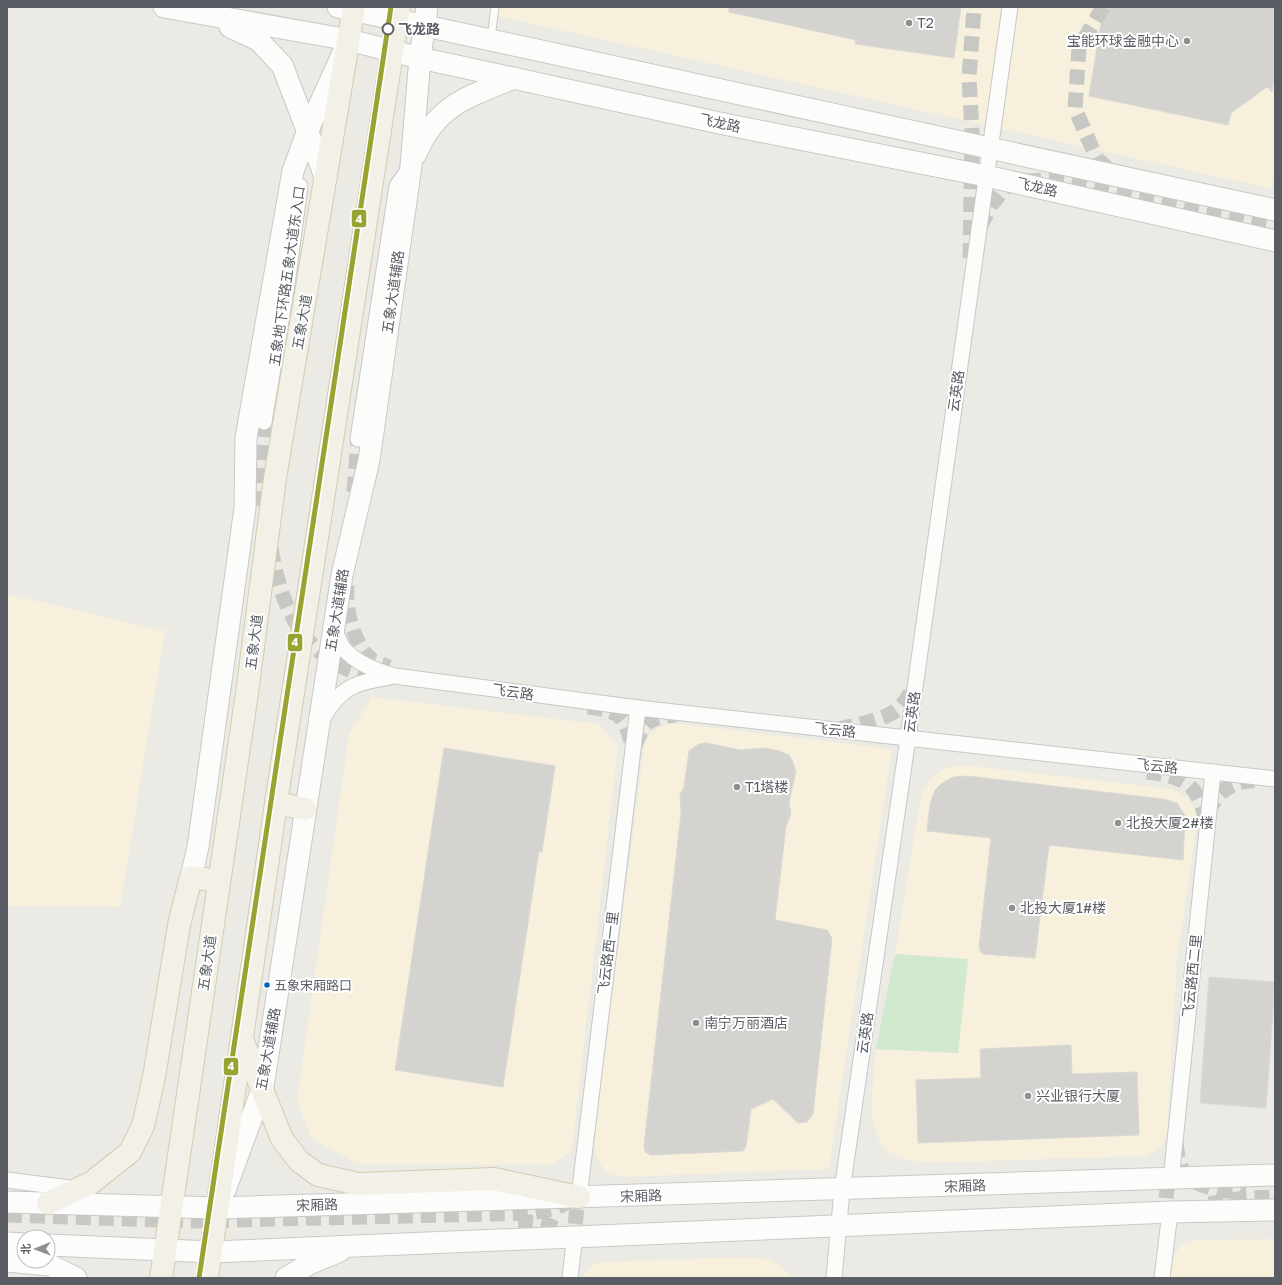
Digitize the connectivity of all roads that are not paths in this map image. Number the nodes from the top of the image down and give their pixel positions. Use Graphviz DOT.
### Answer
graph roads {
  1 [pos="164,7"];
  2 [pos="496,7"];
  3 [pos="1010,7"];
  4 [pos="348,8"];
  5 [pos="398,13"];
  6 [pos="208,16"];
  7 [pos="426,16"];
  8 [pos="349,40"];
  9 [pos="491,40"];
  10 [pos="391,51"];
  11 [pos="420,58"];
  12 [pos="514,78"];
  13 [pos="308,130"];
  14 [pos="990,147"];
  15 [pos="411,166"];
  16 [pos="986,176"];
  17 [pos="326,179"];
  18 [pos="1275,210"];
  19 [pos="1275,241"];
  20 [pos="264,422"];
  21 [pos="358,439"];
  22 [pos="334,628"];
  23 [pos="395,676"];
  24 [pos="638,708"];
  25 [pos="318,725"];
  26 [pos="908,738"];
  27 [pos="1213,772"];
  28 [pos="1275,780"];
  29 [pos="276,803"];
  30 [pos="305,809"];
  31 [pos="191,877"];
  32 [pos="219,881"];
  33 [pos="242,1039"];
  34 [pos="263,1087"];
  35 [pos="1275,1176"];
  36 [pos="7,1180"];
  37 [pos="1171,1180"];
  38 [pos="78,1189"];
  39 [pos="842,1190"];
  40 [pos="579,1197"];
  41 [pos="7,1202"];
  42 [pos="48,1204"];
  43 [pos="112,1205"];
  44 [pos="172,1207"];
  45 [pos="218,1208"];
  46 [pos="1275,1210"];
  47 [pos="1230,1211"];
  48 [pos="1170,1212"];
  49 [pos="1275,1225"];
  50 [pos="838,1226"];
  51 [pos="575,1235"];
  52 [pos="56,1245"];
  53 [pos="353,1245"];
  54 [pos="165,1250"];
  55 [pos="212,1252"];
  56 [pos="7,1261"];
  57 [pos="76,1278"];
  58 [pos="155,1278"];
  59 [pos="161,1278"];
  60 [pos="208,1278"];
  61 [pos="286,1278"];
  62 [pos="570,1278"];
  63 [pos="834,1278"];
  64 [pos="1162,1278"];
  1 -- 6 [label="street, 飞龙路"];
  2 -- 9 [label="lane"];
  3 -- 14 [label="street, 云英路"];
  4 -- 5 [label="street, 飞龙路"];
  4 -- 8 [label="main road, 五象大道"];
  5 -- 7 [label="street, 飞龙路"];
  5 -- 10 [label="main road"];
  6 -- 8 [label="street, 飞龙路"];
  6 -- 13 [label="street"];
  7 -- 9 [label="street, 飞龙路"];
  7 -- 11 [label="street, 五象大道辅路"];
  8 -- 10 [label="street, 飞龙路"];
  8 -- 13 [label="street"];
  8 -- 17 [label="main road, 五象大道"];
  9 -- 14 [label="street, 飞龙路"];
  10 -- 11 [label="street, 飞龙路"];
  10 -- 29 [label="main road"];
  11 -- 12 [label="street, 飞龙路"];
  11 -- 15 [label="street, 五象大道辅路"];
  12 -- 15 [label="street"];
  12 -- 16 [label="street, 飞龙路"];
  13 -- 17 [label="street"];
  13 -- 20 [label="street, 五象地下环路五象大道东入口"];
  13 -- 31 [label="street"];
  14 -- 16 [label="street, 云英路"];
  14 -- 18 [label="street, 飞龙路"];
  15 -- 21 [label="street"];
  15 -- 22 [label="street, 五象大道辅路"];
  16 -- 19 [label="street, 飞龙路"];
  16 -- 26 [label="street, 云英路"];
  17 -- 32 [label="main road, 五象大道"];
  22 -- 23 [label="street, 飞云路"];
  22 -- 25 [label="street, 五象大道辅路"];
  23 -- 24 [label="street, 飞云路"];
  23 -- 25 [label="street, 飞云路"];
  24 -- 26 [label="street, 飞云路"];
  24 -- 40 [label="street, 飞云路西一里"];
  25 -- 30 [label="street, 五象大道辅路"];
  26 -- 27 [label="street, 飞云路"];
  26 -- 39 [label="street, 云英路"];
  27 -- 28 [label="street, 飞云路"];
  27 -- 37 [label="street, 飞云路西二里"];
  29 -- 30 [label="main road"];
  29 -- 33 [label="main road"];
  30 -- 34 [label="street, 五象大道辅路"];
  31 -- 32 [label="main road"];
  31 -- 38 [label="main road"];
  32 -- 44 [label="main road, 五象大道"];
  33 -- 34 [label="main road"];
  33 -- 45 [label="main road"];
  34 -- 40 [label="main road"];
  34 -- 45 [label="street, 五象大道辅路"];
  35 -- 37 [label="street, 宋厢路"];
  36 -- 38 [label="street"];
  37 -- 39 [label="street, 宋厢路"];
  38 -- 42 [label="main road"];
  38 -- 43 [label="street"];
  39 -- 40 [label="street, 宋厢路"];
  39 -- 50 [label="street, 云英路"];
  40 -- 45 [label="street, 宋厢路"];
  41 -- 42 [label="street, 宋厢路"];
  42 -- 43 [label="street, 宋厢路"];
  43 -- 44 [label="street, 宋厢路"];
  44 -- 45 [label="street, 宋厢路"];
  44 -- 54 [label="main road, 五象大道"];
  45 -- 55 [label="main road"];
  46 -- 47 [label="street"];
  47 -- 48 [label="street"];
  47 -- 49 [label="street"];
  48 -- 50 [label="street"];
  48 -- 64 [label="street"];
  50 -- 51 [label="street"];
  50 -- 63 [label="street, 云英路"];
  51 -- 53 [label="street"];
  51 -- 62 [label="street"];
  52 -- 54 [label="street"];
  53 -- 55 [label="street"];
  53 -- 61 [label="street"];
  54 -- 55 [label="street"];
  54 -- 58 [label="street"];
  54 -- 59 [label="main road, 五象大道"];
  55 -- 60 [label="main road"];
  56 -- 57 [label="street"];
}
